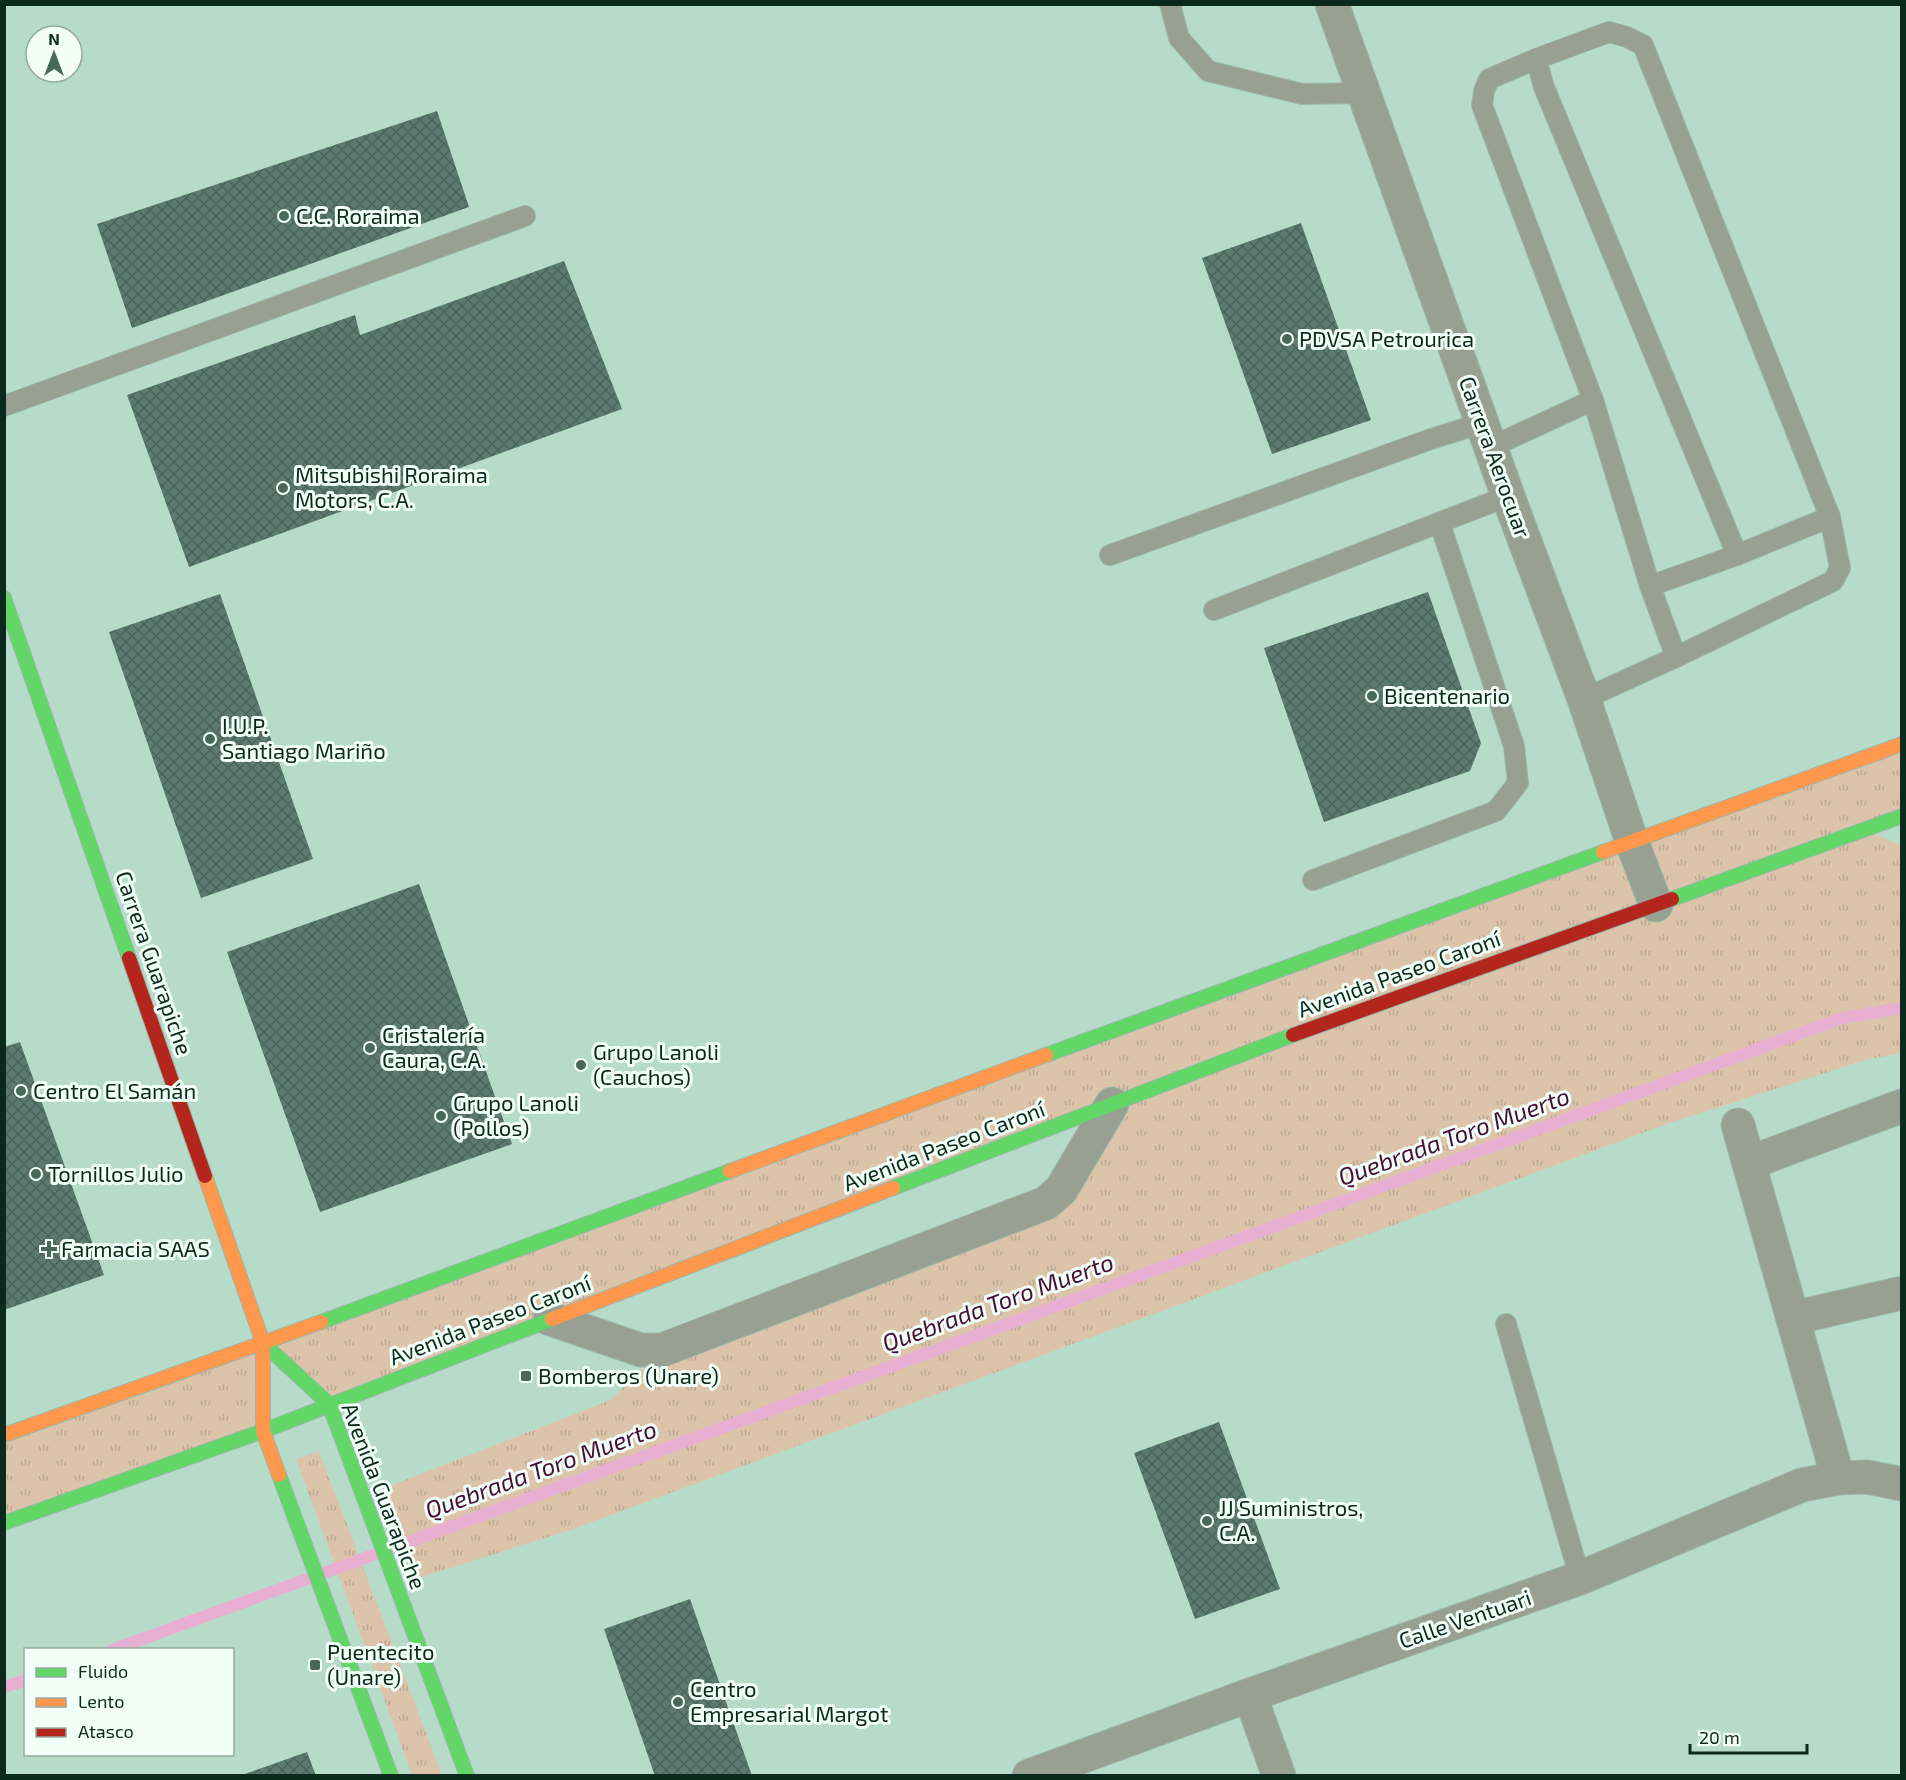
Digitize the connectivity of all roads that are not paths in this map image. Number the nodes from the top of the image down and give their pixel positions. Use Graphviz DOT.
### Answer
graph roads {
  1 [pos="1170,4"];
  2 [pos="1332,4"];
  3 [pos="1536,60"];
  4 [pos="1364,93"];
  5 [pos="525,216"];
  6 [pos="1593,400"];
  7 [pos="4,406"];
  8 [pos="1486,435"];
  9 [pos="1508,496"];
  10 [pos="1830,517"];
  11 [pos="1440,524"];
  12 [pos="1110,555"];
  13 [pos="1737,555"];
  14 [pos="1650,586"];
  15 [pos="4,598"];
  16 [pos="1214,610"];
  17 [pos="1676,657"];
  18 [pos="1584,699"];
  19 [pos="1902,744"];
  20 [pos="1902,816"];
  21 [pos="1632,842"];
  22 [pos="1313,880"];
  23 [pos="1656,906"];
  24 [pos="1112,1104"];
  25 [pos="1902,1106"];
  26 [pos="1738,1125"];
  27 [pos="1749,1163"];
  28 [pos="1902,1293"];
  29 [pos="1793,1318"];
  30 [pos="550,1319"];
  31 [pos="1506,1324"];
  32 [pos="263,1343"];
  33 [pos="329,1404"];
  34 [pos="263,1431"];
  35 [pos="4,1436"];
  36 [pos="1838,1478"];
  37 [pos="1902,1484"];
  38 [pos="4,1523"];
  39 [pos="1580,1578"];
  40 [pos="1250,1695"];
  41 [pos="391,1776"];
  42 [pos="467,1776"];
  43 [pos="1029,1776"];
  44 [pos="1279,1776"];
  1 -- 4 [label="lane"];
  2 -- 4 [label="street, Carrera Aerocuar"];
  3 -- 6 [label="lane"];
  3 -- 10 [label="lane"];
  3 -- 13 [label="lane"];
  4 -- 8 [label="street, Carrera Aerocuar"];
  5 -- 7 [label="lane"];
  6 -- 8 [label="lane"];
  6 -- 14 [label="lane"];
  8 -- 9 [label="street, Carrera Aerocuar"];
  8 -- 12 [label="lane"];
  9 -- 11 [label="lane"];
  9 -- 18 [label="street, Carrera Aerocuar"];
  10 -- 13 [label="lane"];
  10 -- 17 [label="lane"];
  11 -- 16 [label="lane"];
  11 -- 22 [label="lane"];
  13 -- 14 [label="lane"];
  14 -- 17 [label="lane"];
  15 -- 32 [label="street, Carrera Guarapiche"];
  17 -- 18 [label="lane"];
  18 -- 21 [label="street, Carrera Aerocuar"];
  19 -- 21 [label="street, Avenida Paseo Caroní"];
  20 -- 23 [label="street, Avenida Paseo Caroní"];
  21 -- 23 [label="street, Carrera Aerocuar"];
  21 -- 32 [label="street, Avenida Paseo Caroní"];
  23 -- 24 [label="street, Avenida Paseo Caroní"];
  24 -- 30 [label="street, Avenida Paseo Caroní"];
  24 -- 30 [label="street"];
  25 -- 27 [label="street"];
  26 -- 27 [label="street"];
  27 -- 29 [label="street"];
  28 -- 29 [label="street"];
  29 -- 36 [label="street"];
  30 -- 33 [label="street, Avenida Paseo Caroní"];
  31 -- 39 [label="lane"];
  32 -- 33 [label="street, Avenida Guarapiche"];
  32 -- 34 [label="street"];
  32 -- 35 [label="street, Avenida Paseo Caroní"];
  33 -- 34 [label="street, Avenida Paseo Caroní"];
  33 -- 42 [label="street, Avenida Guarapiche"];
  34 -- 38 [label="street, Avenida Paseo Caroní"];
  34 -- 41 [label="street"];
  36 -- 37 [label="street, Calle Ventuari"];
  36 -- 39 [label="street, Calle Ventuari"];
  39 -- 40 [label="street, Calle Ventuari"];
  40 -- 43 [label="street, Calle Ventuari"];
  40 -- 44 [label="street"];
}
